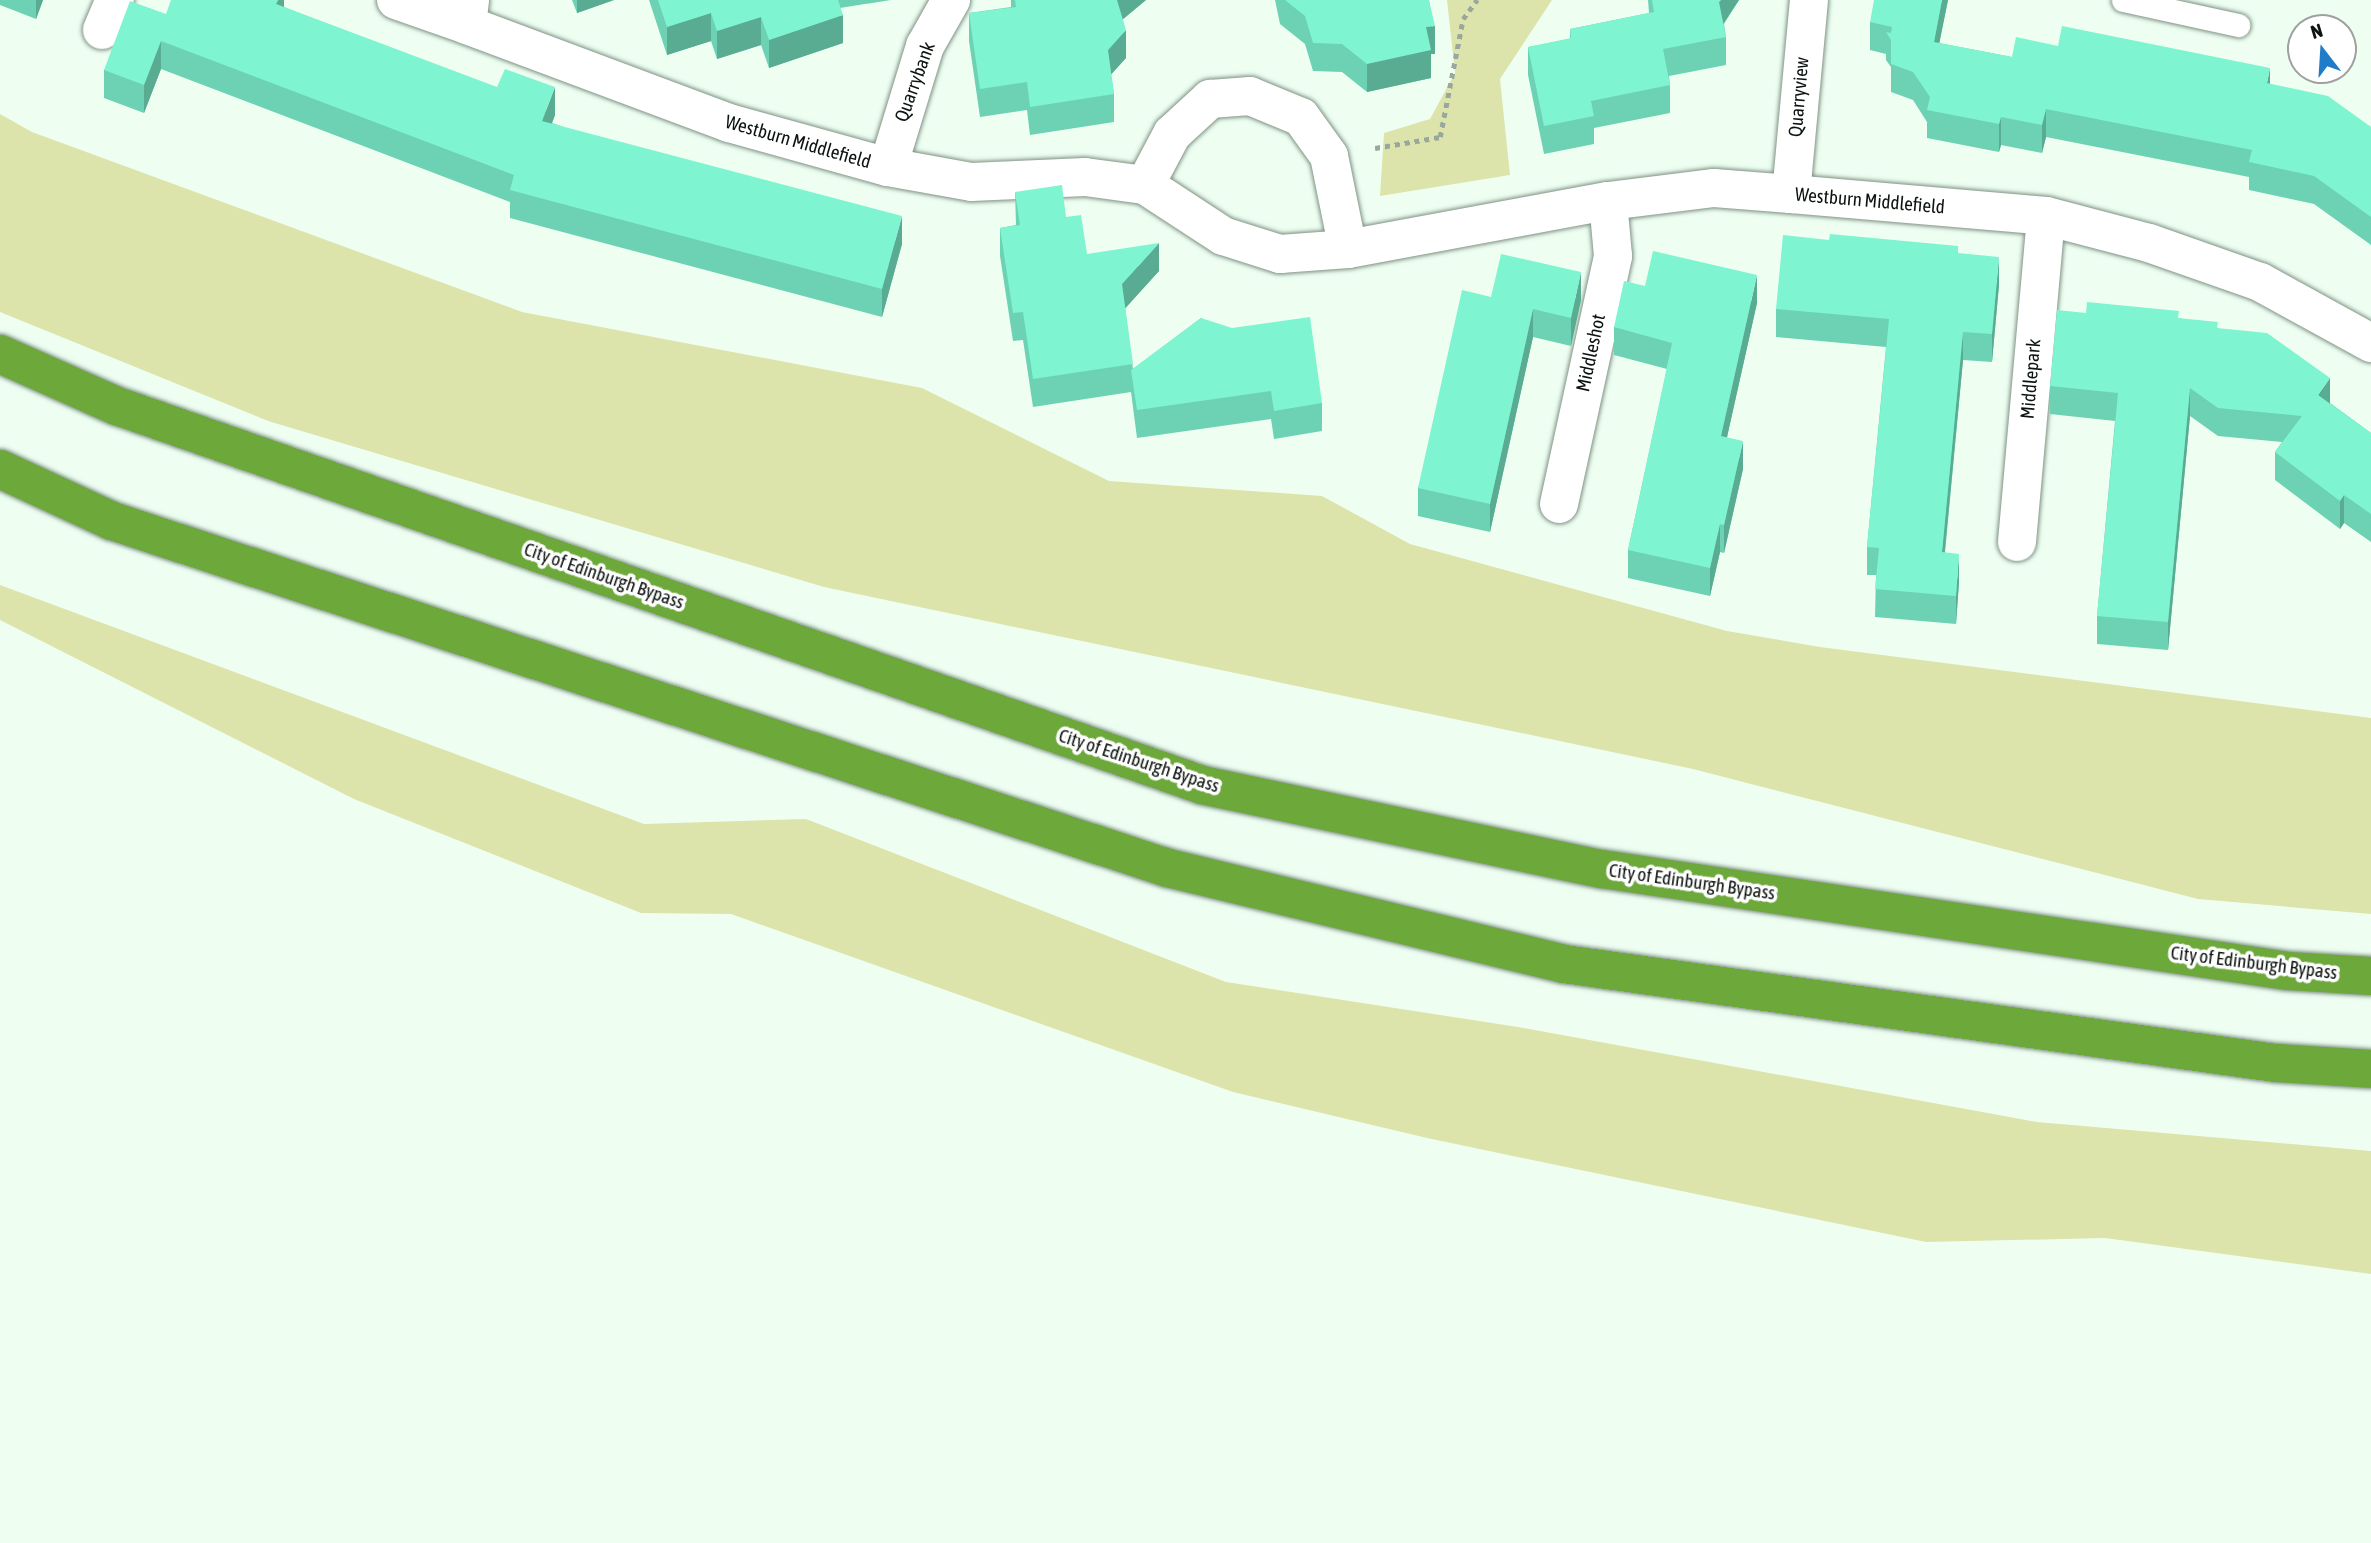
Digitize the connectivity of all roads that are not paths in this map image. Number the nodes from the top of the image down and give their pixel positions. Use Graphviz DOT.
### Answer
graph roads {
  1 [pos="396,0"];
  2 [pos="951,0"];
  3 [pos="1809,0"];
  4 [pos="2123,0"];
  5 [pos="468,12"];
  6 [pos="2238,25"];
  7 [pos="888,167"];
  8 [pos="1145,185"];
  9 [pos="1791,194"];
  10 [pos="1608,201"];
  11 [pos="2046,216"];
  12 [pos="1348,248"];
  13 [pos="2371,343"];
  14 [pos="0,354"];
  15 [pos="0,469"];
  16 [pos="1559,504"];
  17 [pos="2017,542"];
  18 [pos="2371,976"];
  19 [pos="2371,1069"];
  1 -- 5 [label="street, Westburn Middlefield"];
  2 -- 7 [label="street, Quarrybank"];
  3 -- 9 [label="street, Quarryview"];
  4 -- 6 [label="lane"];
  5 -- 7 [label="street, Westburn Middlefield"];
  7 -- 8 [label="street, Westburn Middlefield"];
  8 -- 12 [label="street, Westburn Middlefield"];
  8 -- 12 [label="street"];
  9 -- 10 [label="street, Westburn Middlefield"];
  9 -- 11 [label="street, Westburn Middlefield"];
  10 -- 12 [label="street, Westburn Middlefield"];
  10 -- 16 [label="street, Middleshot"];
  11 -- 13 [label="street, Westburn Middlefield"];
  11 -- 17 [label="street, Middlepark"];
  14 -- 18 [label="highway, City of Edinburgh Bypass"];
  15 -- 19 [label="highway"];
}
